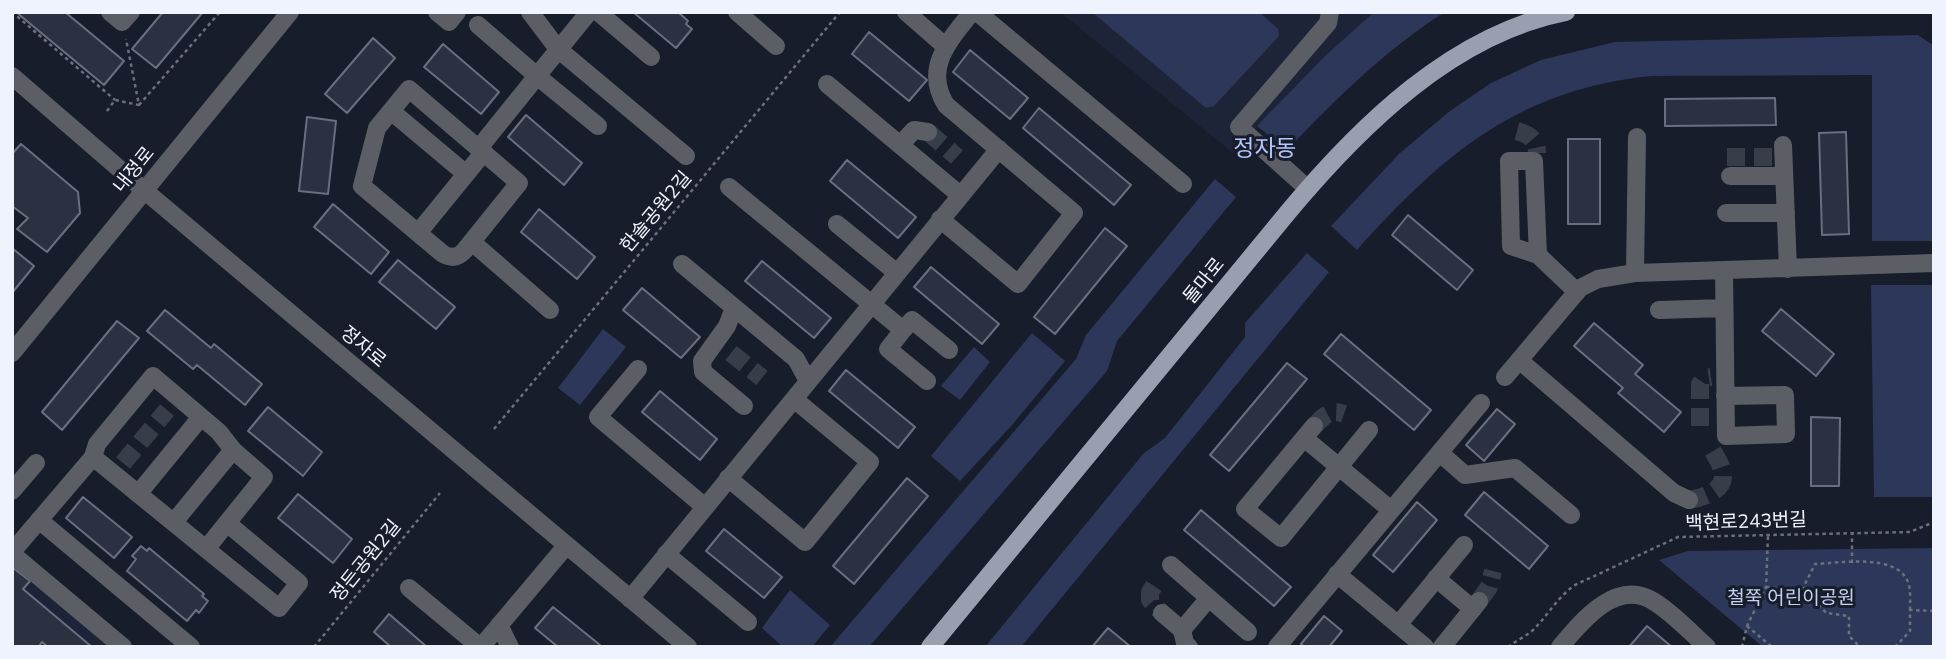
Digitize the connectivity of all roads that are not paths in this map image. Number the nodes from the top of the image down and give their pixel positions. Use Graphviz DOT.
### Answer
graph roads {
  1 [pos="290,12"];
  2 [pos="437,12"];
  3 [pos="457,12"];
  4 [pos="530,12"];
  5 [pos="589,12"];
  6 [pos="598,12"];
  7 [pos="737,12"];
  8 [pos="906,12"];
  9 [pos="974,12"];
  10 [pos="1566,12"];
  11 [pos="1324,16"];
  12 [pos="478,25"];
  13 [pos="776,46"];
  14 [pos="945,46"];
  15 [pos="558,49"];
  16 [pos="651,57"];
  17 [pos="12,76"];
  18 [pos="537,76"];
  19 [pos="827,84"];
  20 [pos="391,111"];
  21 [pos="598,126"];
  22 [pos="928,132"];
  23 [pos="1637,137"];
  24 [pos="900,145"];
  25 [pos="999,149"];
  26 [pos="481,150"];
  27 [pos="1781,153"];
  28 [pos="686,156"];
  29 [pos="466,174"];
  30 [pos="1730,176"];
  31 [pos="1784,176"];
  32 [pos="1183,184"];
  33 [pos="730,187"];
  34 [pos="1308,189"];
  35 [pos="145,191"];
  36 [pos="960,195"];
  37 [pos="1726,213"];
  38 [pos="1786,213"];
  39 [pos="940,219"];
  40 [pos="837,224"];
  41 [pos="418,233"];
  42 [pos="472,242"];
  43 [pos="1538,255"];
  44 [pos="1934,263"];
  45 [pos="682,264"];
  46 [pos="1788,269"];
  47 [pos="1724,270"];
  48 [pos="897,273"];
  49 [pos="1635,273"];
  50 [pos="1577,292"];
  51 [pos="871,304"];
  52 [pos="1724,308"];
  53 [pos="734,309"];
  54 [pos="550,310"];
  55 [pos="1659,310"];
  56 [pos="903,330"];
  57 [pos="950,350"];
  58 [pos="12,353"];
  59 [pos="1519,360"];
  60 [pos="638,369"];
  61 [pos="1505,377"];
  62 [pos="808,381"];
  63 [pos="927,381"];
  64 [pos="1726,396"];
  65 [pos="794,399"];
  66 [pos="1481,403"];
  67 [pos="744,406"];
  68 [pos="201,417"];
  69 [pos="1369,430"];
  70 [pos="233,450"];
  71 [pos="1440,453"];
  72 [pos="93,457"];
  73 [pos="36,463"];
  74 [pos="1340,467"];
  75 [pos="729,478"];
  76 [pos="12,491"];
  77 [pos="138,494"];
  78 [pos="1689,500"];
  79 [pos="705,508"];
  80 [pos="1391,510"];
  81 [pos="1572,515"];
  82 [pos="38,520"];
  83 [pos="174,522"];
  84 [pos="227,523"];
  85 [pos="1464,545"];
  86 [pos="566,546"];
  87 [pos="206,549"];
  88 [pos="12,553"];
  89 [pos="666,554"];
  90 [pos="1171,565"];
  91 [pos="1337,574"];
  92 [pos="1436,578"];
  93 [pos="409,588"];
  94 [pos="1209,598"];
  95 [pos="630,599"];
  96 [pos="1162,613"];
  97 [pos="748,622"];
  98 [pos="499,625"];
  99 [pos="1398,625"];
  100 [pos="1182,630"];
  101 [pos="1248,632"];
  102 [pos="1568,644"];
  103 [pos="123,647"];
  104 [pos="191,647"];
  105 [pos="480,647"];
  106 [pos="510,647"];
  107 [pos="688,647"];
  108 [pos="930,647"];
  109 [pos="1189,647"];
  110 [pos="1278,647"];
  111 [pos="1425,647"];
  112 [pos="1442,647"];
  113 [pos="1707,647"];
  1 -- 35 [label="street, 내정로"];
  2 -- 3 [label="street"];
  4 -- 15 [label="street"];
  5 -- 15 [label="street"];
  6 -- 16 [label="street"];
  7 -- 13 [label="street"];
  8 -- 14 [label="street"];
  9 -- 14 [label="street"];
  9 -- 32 [label="street"];
  10 -- 34 [label="main road, 돌마로"];
  11 -- 34 [label="street"];
  12 -- 18 [label="street"];
  14 -- 25 [label="street"];
  15 -- 18 [label="street"];
  15 -- 28 [label="street"];
  17 -- 35 [label="street, 정자로"];
  18 -- 21 [label="street"];
  18 -- 26 [label="street"];
  19 -- 24 [label="street"];
  20 -- 26 [label="street"];
  20 -- 29 [label="street"];
  20 -- 41 [label="street"];
  22 -- 24 [label="street"];
  23 -- 49 [label="street"];
  24 -- 36 [label="street"];
  25 -- 36 [label="street"];
  25 -- 39 [label="street"];
  26 -- 29 [label="street"];
  26 -- 42 [label="street"];
  27 -- 31 [label="street"];
  29 -- 41 [label="street"];
  30 -- 31 [label="street"];
  31 -- 38 [label="street"];
  33 -- 51 [label="street"];
  34 -- 108 [label="main road, 돌마로"];
  35 -- 58 [label="street, 내정로"];
  35 -- 86 [label="street, 정자로"];
  36 -- 39 [label="street"];
  37 -- 38 [label="street"];
  38 -- 46 [label="street"];
  39 -- 48 [label="street"];
  40 -- 48 [label="street"];
  41 -- 42 [label="street"];
  42 -- 54 [label="street"];
  43 -- 43 [label="street"];
  43 -- 50 [label="street"];
  44 -- 46 [label="street"];
  45 -- 53 [label="street"];
  46 -- 47 [label="street"];
  47 -- 49 [label="street"];
  47 -- 52 [label="street"];
  48 -- 51 [label="street"];
  49 -- 50 [label="street"];
  50 -- 59 [label="street"];
  51 -- 56 [label="street"];
  51 -- 62 [label="street"];
  52 -- 55 [label="street"];
  52 -- 64 [label="street"];
  53 -- 62 [label="street"];
  53 -- 67 [label="street"];
  56 -- 57 [label="street"];
  56 -- 63 [label="street"];
  59 -- 61 [label="street"];
  59 -- 78 [label="street"];
  60 -- 79 [label="street"];
  62 -- 65 [label="street"];
  65 -- 75 [label="street"];
  65 -- 75 [label="street"];
  66 -- 71 [label="street"];
  68 -- 70 [label="street"];
  68 -- 72 [label="street"];
  68 -- 77 [label="street"];
  69 -- 74 [label="street"];
  70 -- 83 [label="street"];
  70 -- 84 [label="street"];
  71 -- 80 [label="street"];
  71 -- 81 [label="street"];
  72 -- 77 [label="street"];
  72 -- 82 [label="street"];
  73 -- 76 [label="street"];
  74 -- 74 [label="street"];
  74 -- 80 [label="street"];
  75 -- 79 [label="street"];
  77 -- 83 [label="street"];
  79 -- 89 [label="street"];
  80 -- 91 [label="street"];
  82 -- 88 [label="street"];
  82 -- 104 [label="street"];
  83 -- 87 [label="street"];
  84 -- 87 [label="street"];
  84 -- 87 [label="street"];
  85 -- 92 [label="street"];
  86 -- 95 [label="street, 정자로"];
  86 -- 98 [label="street"];
  88 -- 103 [label="street"];
  89 -- 95 [label="street"];
  89 -- 97 [label="street"];
  90 -- 94 [label="street"];
  91 -- 99 [label="street"];
  91 -- 110 [label="street"];
  92 -- 99 [label="street"];
  92 -- 112 [label="street"];
  93 -- 105 [label="street"];
  94 -- 100 [label="street"];
  94 -- 101 [label="street"];
  95 -- 107 [label="street, 정자로"];
  96 -- 100 [label="street"];
  98 -- 105 [label="street"];
  98 -- 106 [label="street"];
  99 -- 111 [label="street"];
  100 -- 109 [label="street"];
  102 -- 113 [label="street"];
}
